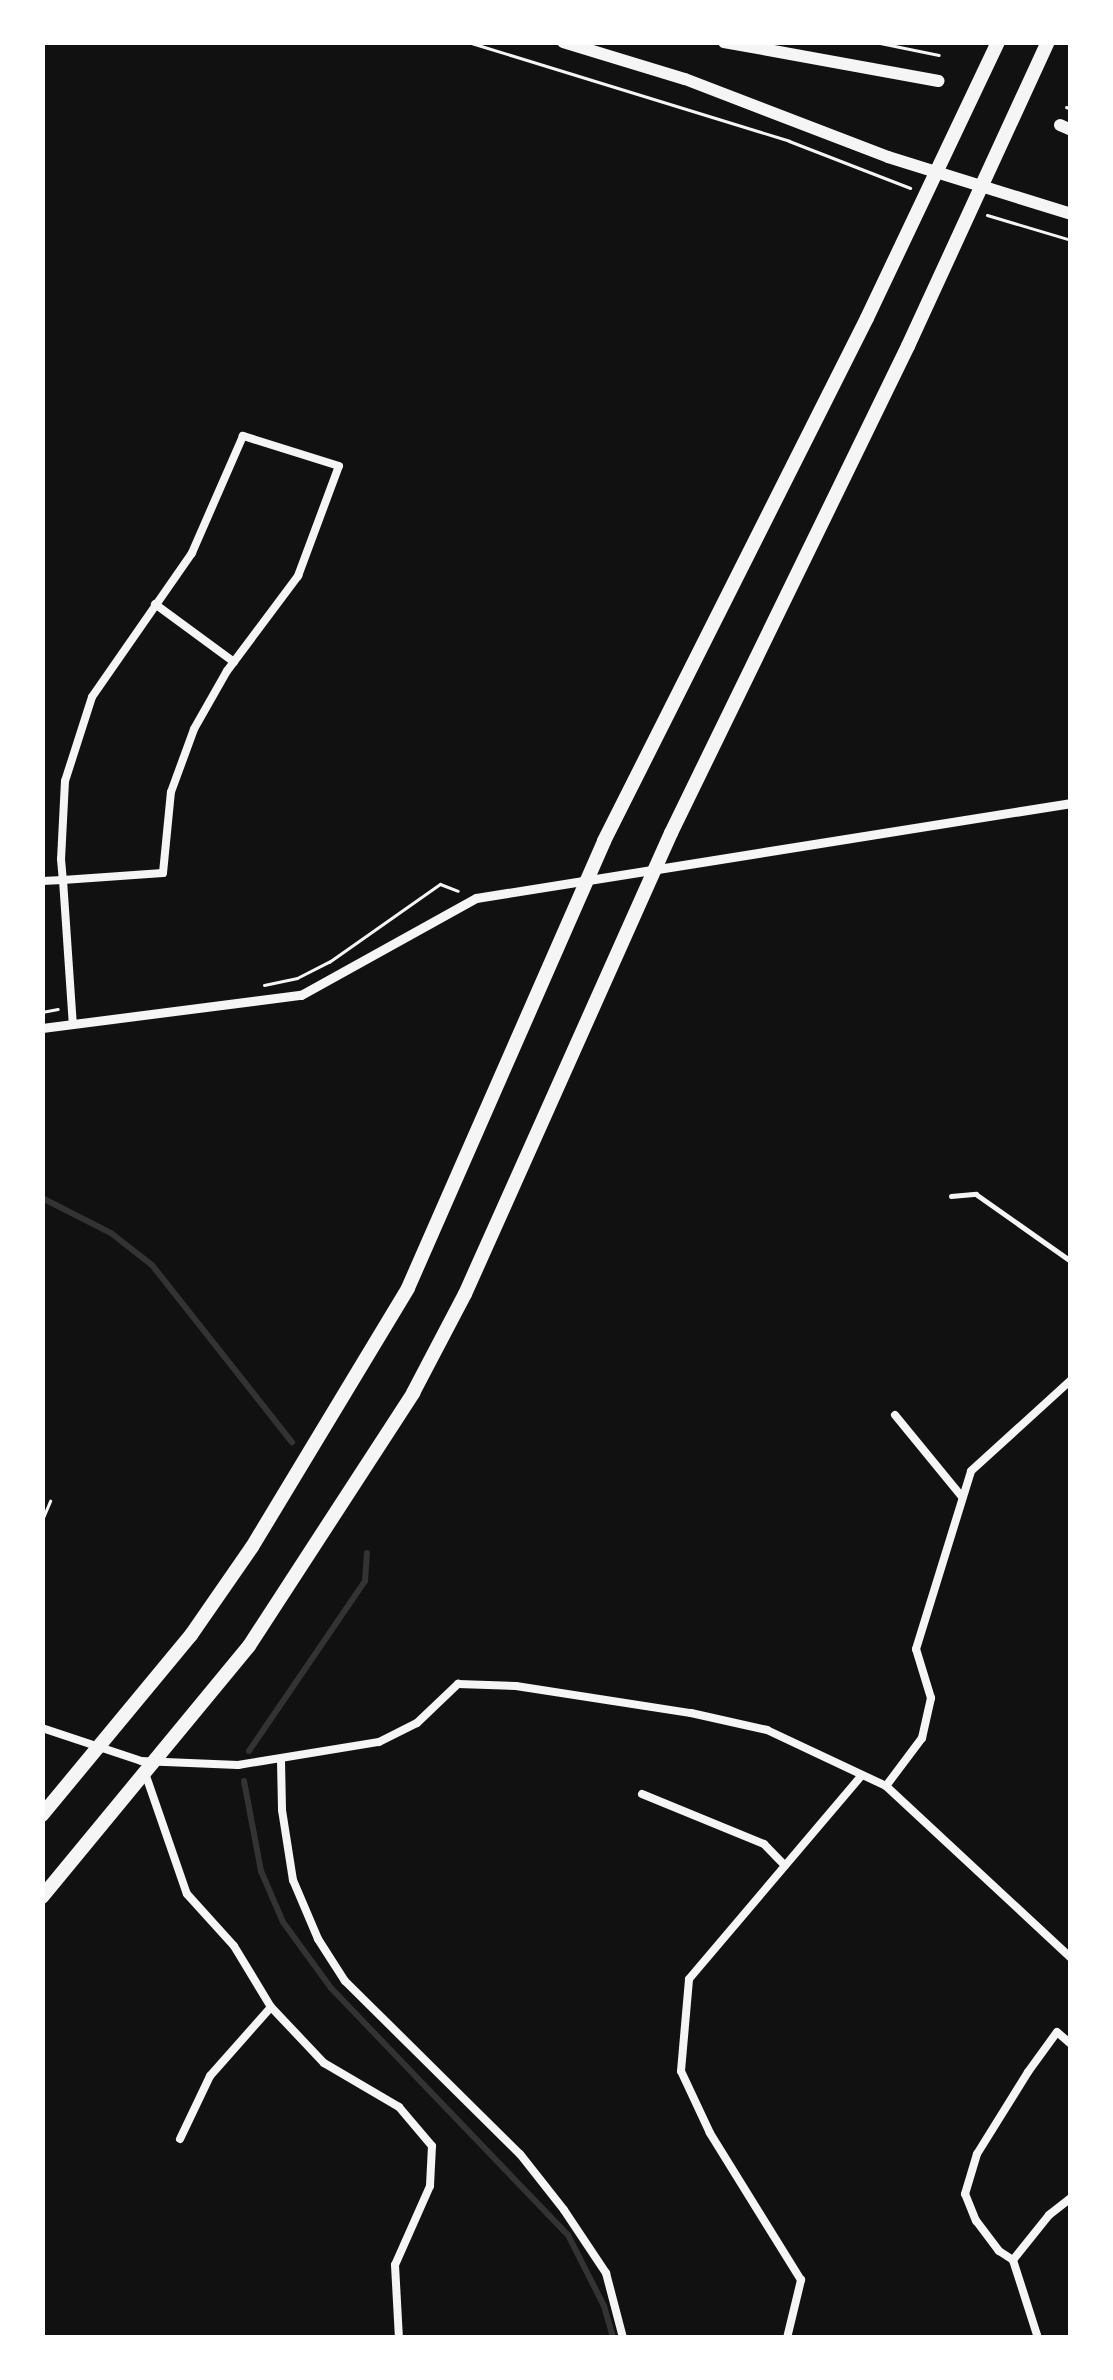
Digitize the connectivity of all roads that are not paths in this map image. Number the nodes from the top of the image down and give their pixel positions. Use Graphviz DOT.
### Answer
graph roads {
  1 [pos="563,42"];
  2 [pos="724,42"];
  3 [pos="998,42"];
  4 [pos="1048,42"];
  5 [pos="938,81"];
  6 [pos="1071,214"];
  7 [pos="155,604"];
  8 [pos="234,662"];
  9 [pos="1071,802"];
  10 [pos="62,880"];
  11 [pos="42,881"];
  12 [pos="73,1024"];
  13 [pos="42,1028"];
  14 [pos="951,1196"];
  15 [pos="1071,1261"];
  16 [pos="1071,1380"];
  17 [pos="895,1415"];
  18 [pos="963,1498"];
  19 [pos="42,1728"];
  20 [pos="141,1761"];
  21 [pos="281,1761"];
  22 [pos="861,1776"];
  23 [pos="886,1786"];
  24 [pos="642,1794"];
  25 [pos="42,1815"];
  26 [pos="785,1866"];
  27 [pos="42,1897"];
  28 [pos="1071,1958"];
  29 [pos="271,2007"];
  30 [pos="1071,2044"];
  31 [pos="180,2139"];
  32 [pos="1071,2198"];
  33 [pos="1013,2260"];
  34 [pos="399,2338"];
  35 [pos="623,2338"];
  36 [pos="788,2338"];
  37 [pos="1038,2338"];
  1 -- 6 [label="main road"];
  2 -- 5 [label="main road"];
  3 -- 25 [label="highway"];
  4 -- 27 [label="highway"];
  7 -- 8 [label="street"];
  7 -- 8 [label="street"];
  7 -- 10 [label="street"];
  8 -- 10 [label="street"];
  9 -- 12 [label="street"];
  10 -- 11 [label="street"];
  10 -- 12 [label="street"];
  12 -- 13 [label="street"];
  14 -- 15 [label="lane"];
  16 -- 18 [label="street"];
  17 -- 18 [label="street"];
  18 -- 23 [label="street"];
  19 -- 20 [label="street"];
  20 -- 21 [label="street"];
  20 -- 29 [label="street"];
  21 -- 22 [label="street"];
  21 -- 35 [label="street"];
  22 -- 23 [label="street"];
  22 -- 26 [label="street"];
  23 -- 28 [label="street"];
  24 -- 26 [label="street"];
  26 -- 36 [label="street"];
  29 -- 31 [label="street"];
  29 -- 34 [label="street"];
  30 -- 33 [label="street"];
  32 -- 33 [label="street"];
  33 -- 37 [label="street"];
}
